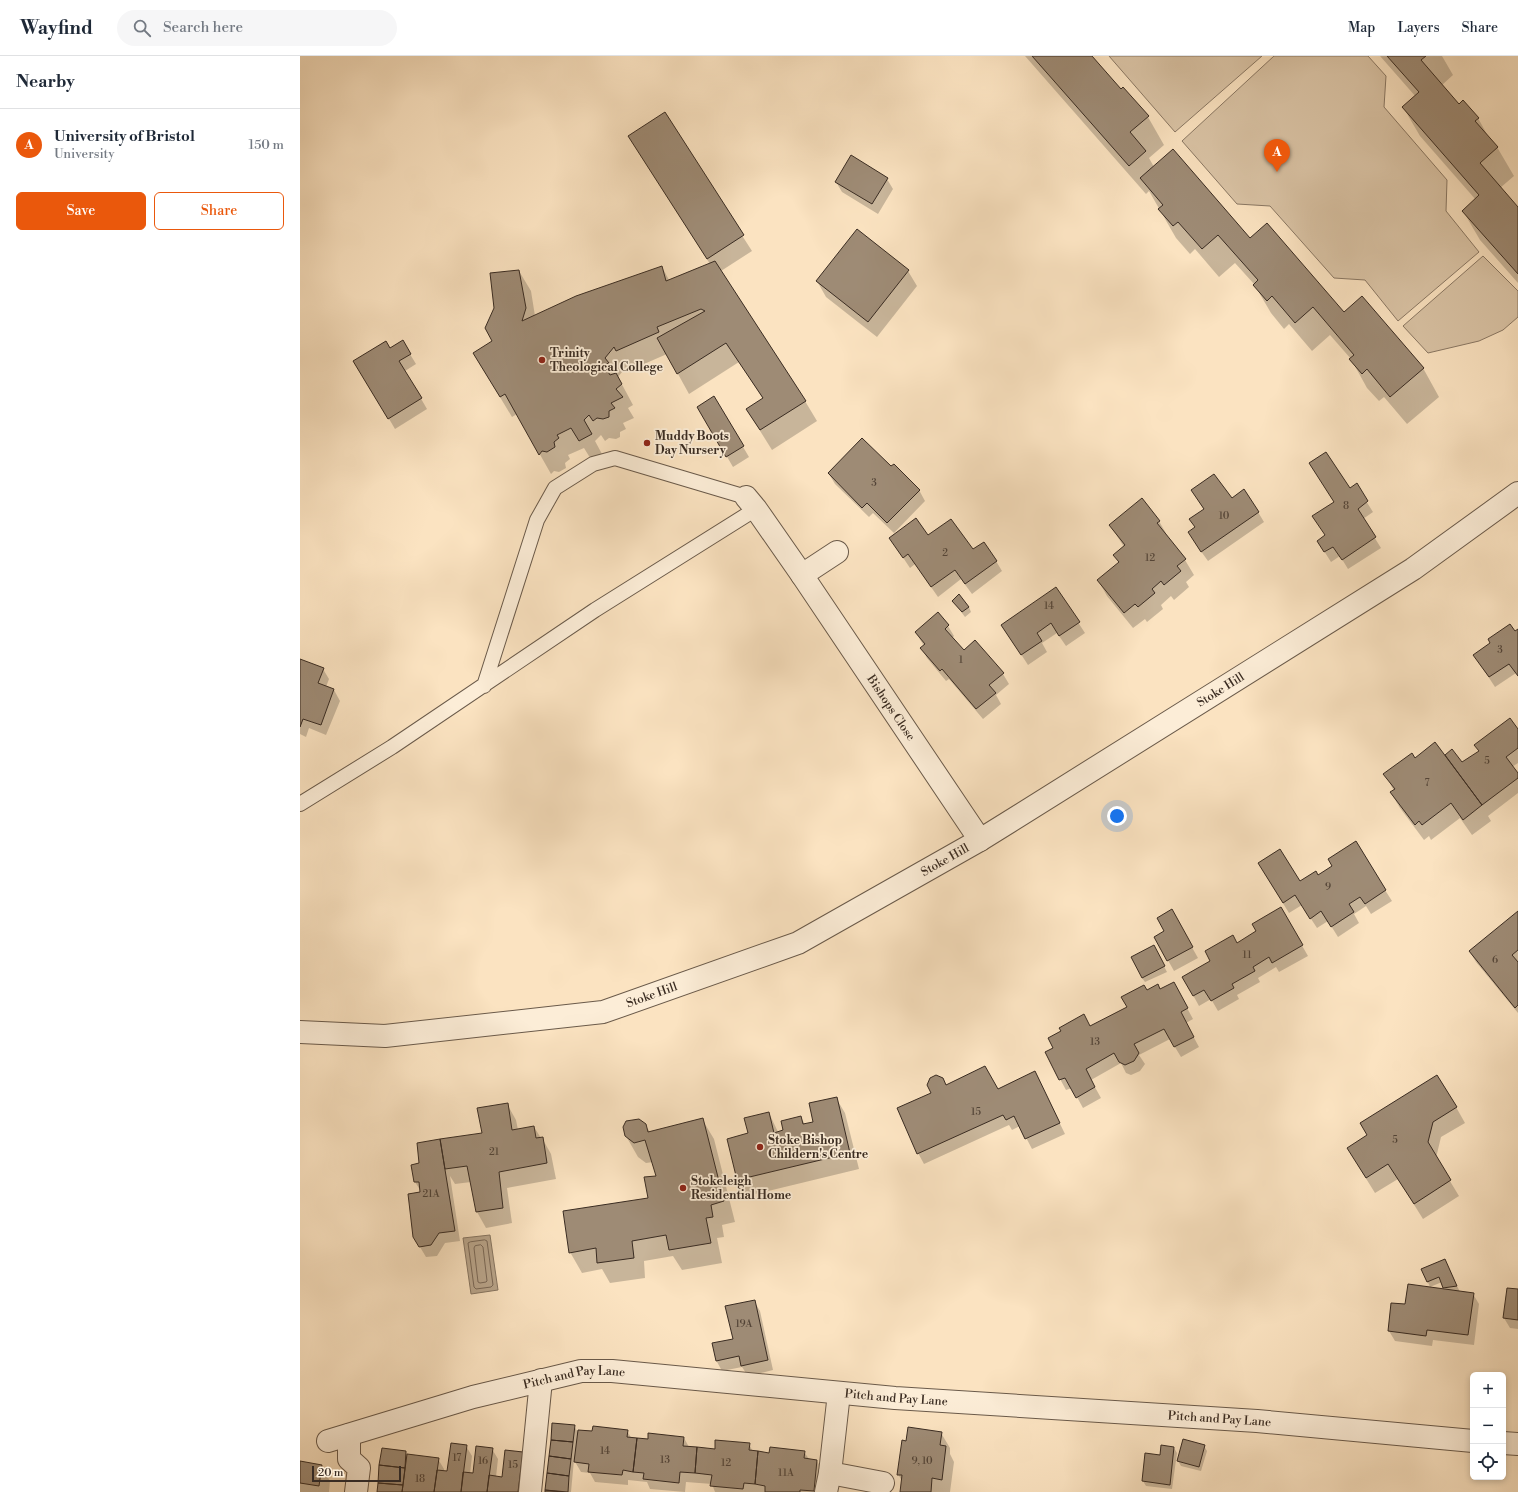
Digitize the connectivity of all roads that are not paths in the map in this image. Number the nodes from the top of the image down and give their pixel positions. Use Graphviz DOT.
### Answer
graph roads {
  1 [pos="1518,493"];
  2 [pos="751,503"];
  3 [pos="837,552"];
  4 [pos="802,575"];
  5 [pos="484,686"];
  6 [pos="300,804"];
  7 [pos="980,840"];
  8 [pos="300,1032"];
  9 [pos="541,1380"];
  10 [pos="839,1393"];
  11 [pos="349,1435"];
  12 [pos="328,1441"];
  13 [pos="1470,1441"];
  14 [pos="1506,1443"];
  15 [pos="1518,1444"];
  16 [pos="828,1483"];
  17 [pos="883,1484"];
  18 [pos="356,1492"];
  19 [pos="530,1492"];
  1 -- 7 [label="street, Stoke Hill"];
  2 -- 4 [label="street, Bishops Close"];
  2 -- 5 [label="lane"];
  2 -- 5 [label="lane"];
  3 -- 4 [label="street"];
  4 -- 7 [label="street, Bishops Close"];
  5 -- 6 [label="lane"];
  7 -- 8 [label="street, Stoke Hill"];
  9 -- 10 [label="street, Pitch and Pay Lane"];
  9 -- 11 [label="street, Pitch and Pay Lane"];
  9 -- 19 [label="street"];
  10 -- 13 [label="street, Pitch and Pay Lane"];
  10 -- 16 [label="street"];
  11 -- 12 [label="street, Pitch and Pay Lane"];
  11 -- 18 [label="street"];
  14 -- 15 [label="street"];
  16 -- 17 [label="street"];
}
